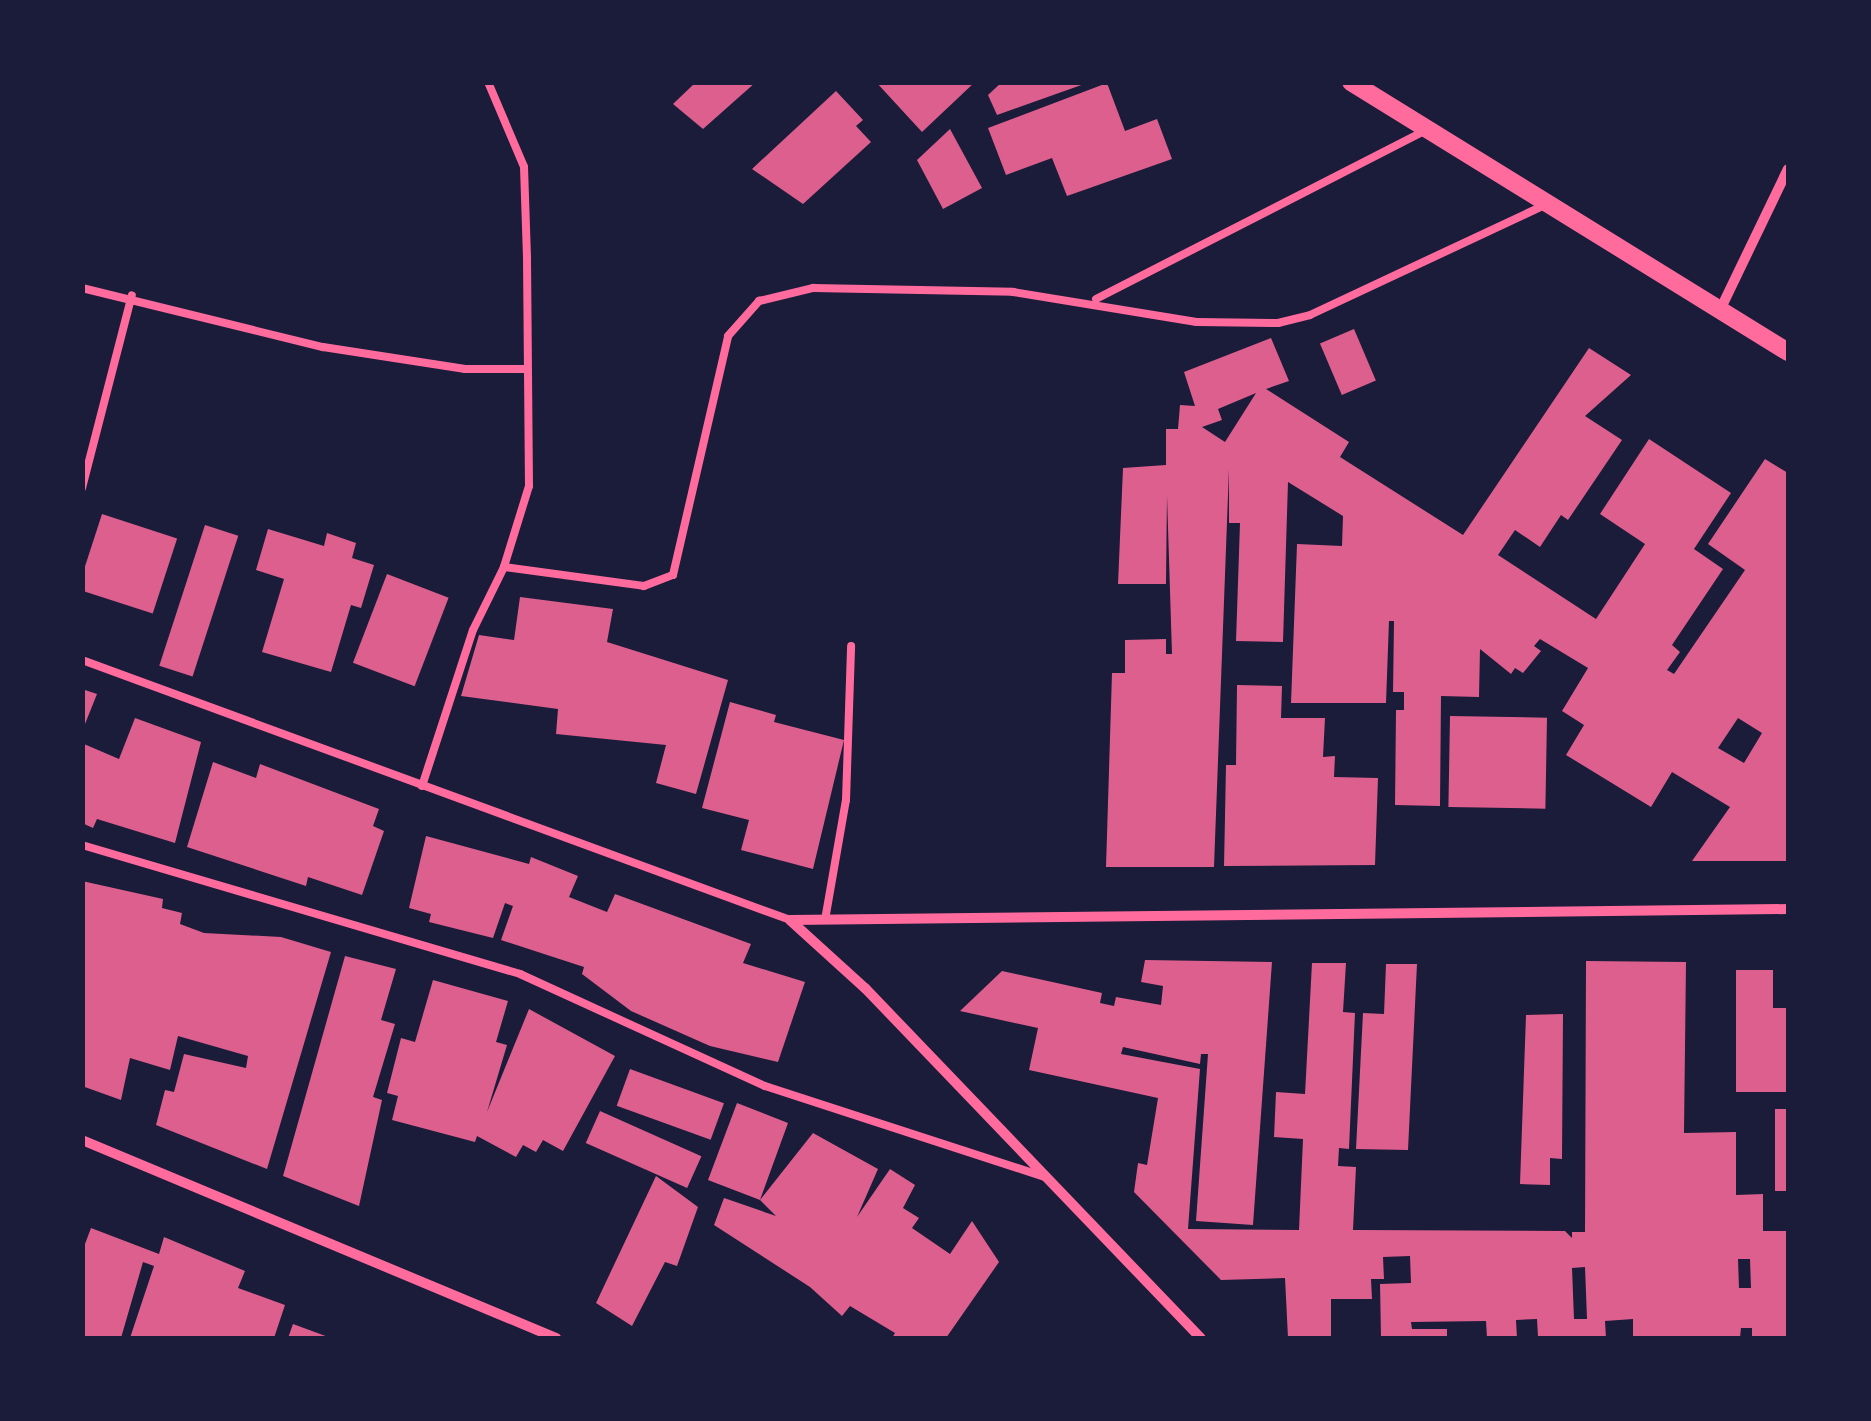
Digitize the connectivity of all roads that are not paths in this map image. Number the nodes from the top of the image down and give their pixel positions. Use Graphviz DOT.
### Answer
graph roads {
  1 [pos="488,82"];
  2 [pos="1351,82"];
  3 [pos="1426,130"];
  4 [pos="1788,170"];
  5 [pos="1550,204"];
  6 [pos="82,288"];
  7 [pos="132,295"];
  8 [pos="1094,300"];
  9 [pos="1721,308"];
  10 [pos="1788,352"];
  11 [pos="524,369"];
  12 [pos="82,488"];
  13 [pos="504,567"];
  14 [pos="851,646"];
  15 [pos="82,660"];
  16 [pos="422,786"];
  17 [pos="82,845"];
  18 [pos="1788,909"];
  19 [pos="790,920"];
  20 [pos="826,920"];
  21 [pos="82,1140"];
  22 [pos="1046,1177"];
  23 [pos="556,1338"];
  24 [pos="1201,1338"];
  1 -- 11 [label="lane"];
  2 -- 3 [label="street"];
  3 -- 5 [label="street"];
  3 -- 8 [label="lane"];
  4 -- 9 [label="street"];
  5 -- 8 [label="lane"];
  5 -- 9 [label="street"];
  6 -- 7 [label="lane"];
  7 -- 11 [label="lane"];
  7 -- 12 [label="lane"];
  8 -- 13 [label="lane"];
  9 -- 10 [label="street"];
  11 -- 13 [label="lane"];
  13 -- 16 [label="lane"];
  14 -- 20 [label="lane"];
  15 -- 16 [label="lane"];
  16 -- 19 [label="lane"];
  17 -- 22 [label="lane"];
  18 -- 20 [label="street"];
  19 -- 20 [label="street"];
  19 -- 22 [label="street"];
  21 -- 23 [label="street"];
  22 -- 24 [label="street"];
}
